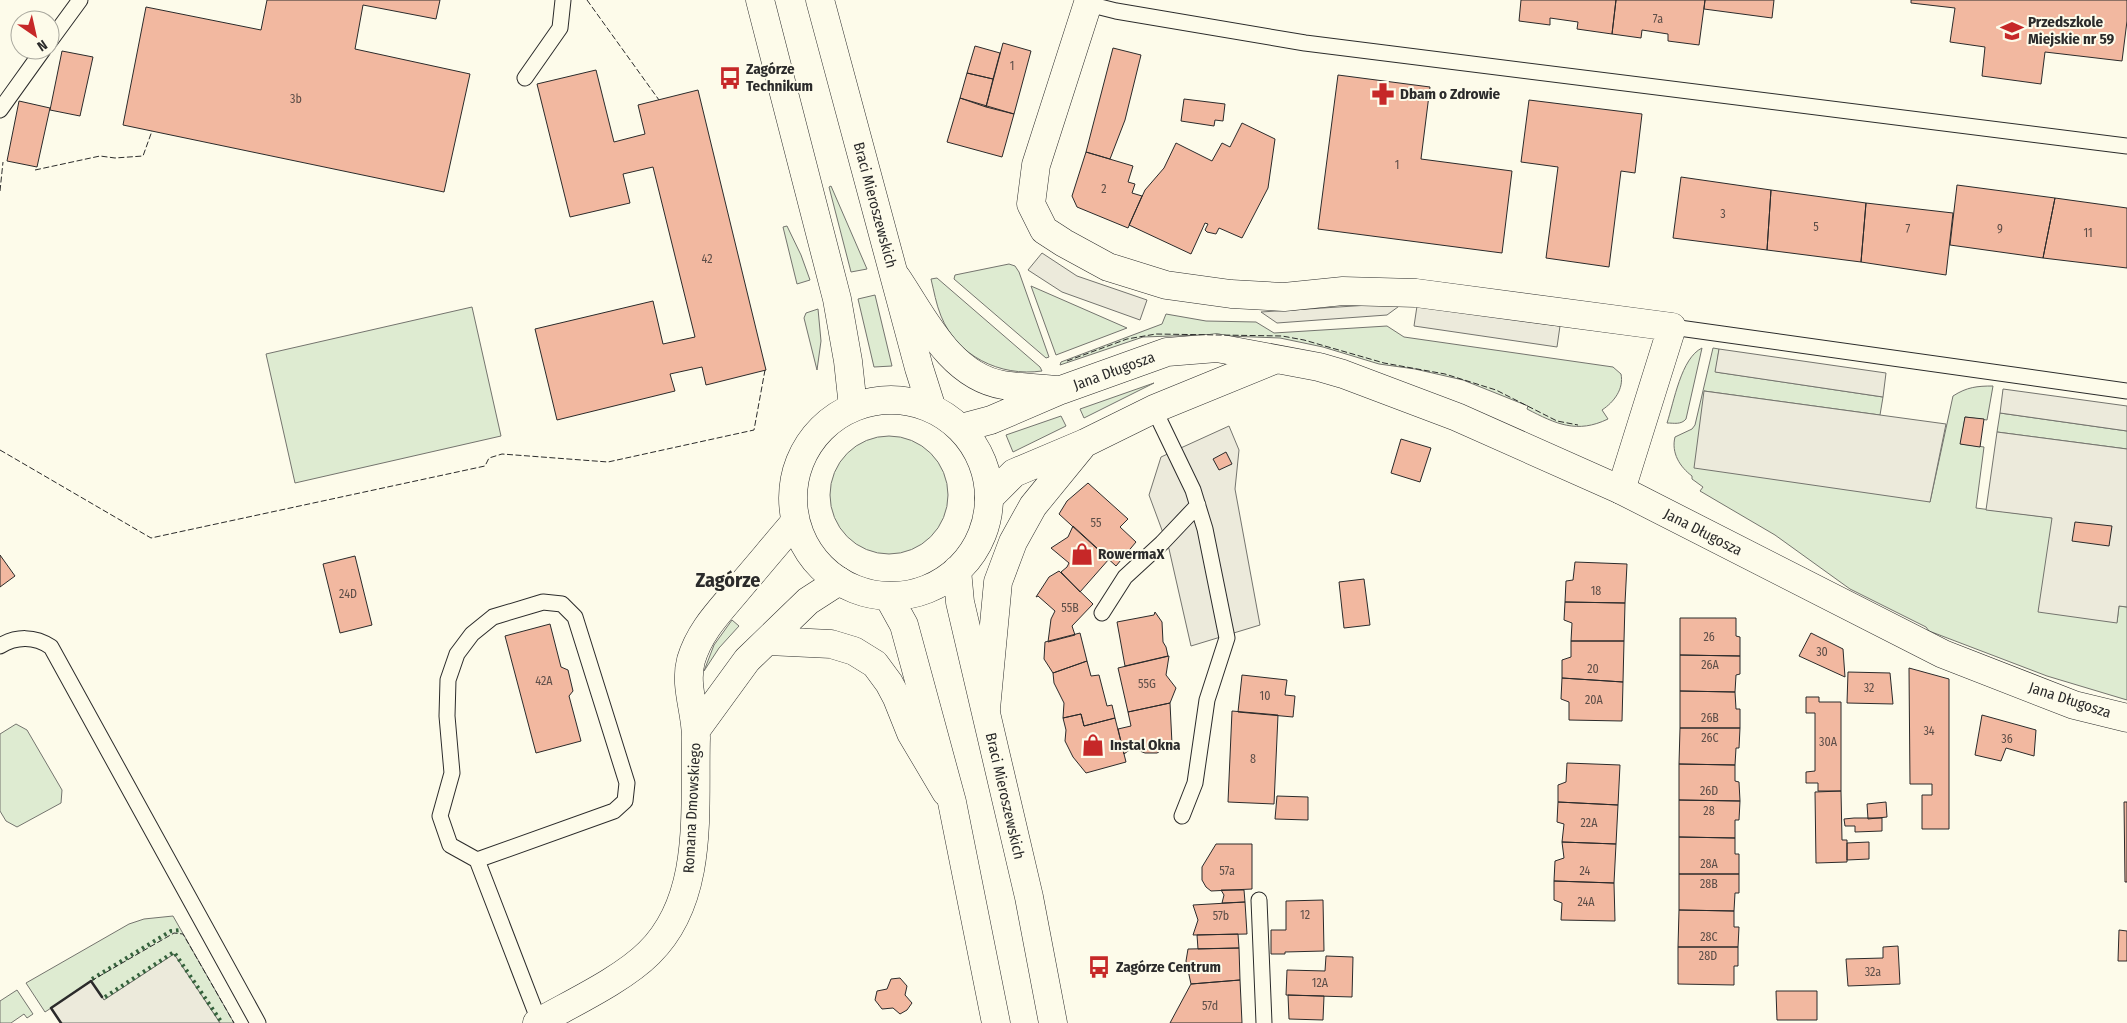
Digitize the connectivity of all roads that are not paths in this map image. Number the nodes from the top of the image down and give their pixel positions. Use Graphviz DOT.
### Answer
graph roads {
  1 [pos="80,0"];
  2 [pos="564,0"];
  3 [pos="760,0"];
  4 [pos="816,1"];
  5 [pos="1088,2"];
  6 [pos="60,27"];
  7 [pos="37,60"];
  8 [pos="525,78"];
  9 [pos="0,110"];
  10 [pos="2127,146"];
  11 [pos="895,274"];
  12 [pos="1672,327"];
  13 [pos="1274,360"];
  14 [pos="1061,390"];
  15 [pos="2127,391"];
  16 [pos="853,407"];
  17 [pos="932,409"];
  18 [pos="1154,409"];
  19 [pos="961,428"];
  20 [pos="1085,443"];
  21 [pos="1621,490"];
  22 [pos="989,498"];
  23 [pos="1198,505"];
  24 [pos="795,522"];
  25 [pos="957,570"];
  26 [pos="839,581"];
  27 [pos="888,596"];
  28 [pos="1102,613"];
  29 [pos="768,641"];
  30 [pos="0,646"];
  31 [pos="986,713"];
  32 [pos="2127,718"];
  33 [pos="696,730"];
  34 [pos="952,802"];
  35 [pos="1182,816"];
  36 [pos="477,860"];
  37 [pos="1260,900"];
  38 [pos="538,1022"];
  39 [pos="258,1023"];
  40 [pos="996,1023"];
  41 [pos="1052,1023"];
  42 [pos="1264,1023"];
  1 -- 6 [label="lane"];
  2 -- 8 [label="lane"];
  3 -- 16 [label="street"];
  4 -- 11 [label="street, Braci Mieroszewskich"];
  5 -- 10 [label="lane"];
  5 -- 12 [label="street"];
  7 -- 9 [label="lane"];
  11 -- 14 [label="street"];
  11 -- 17 [label="street, Braci Mieroszewskich"];
  12 -- 15 [label="lane"];
  12 -- 21 [label="street"];
  13 -- 14 [label="street, Jana Długosza"];
  13 -- 18 [label="street, Jana Długosza"];
  13 -- 21 [label="street, Jana Długosza"];
  14 -- 19 [label="street, Jana Długosza"];
  16 -- 17 [label="street"];
  16 -- 24 [label="street"];
  17 -- 19 [label="street"];
  18 -- 20 [label="street, Jana Długosza"];
  18 -- 23 [label="lane"];
  19 -- 22 [label="street"];
  20 -- 22 [label="street, Jana Długosza"];
  20 -- 31 [label="street"];
  21 -- 32 [label="street, Jana Długosza"];
  22 -- 25 [label="street"];
  23 -- 28 [label="lane"];
  23 -- 35 [label="lane"];
  24 -- 26 [label="street"];
  24 -- 33 [label="street, Romana Dmowskiego"];
  25 -- 27 [label="street"];
  25 -- 31 [label="street, Braci Mieroszewskich"];
  26 -- 27 [label="street"];
  26 -- 29 [label="street, Romana Dmowskiego"];
  27 -- 34 [label="street"];
  29 -- 33 [label="street, Romana Dmowskiego"];
  29 -- 34 [label="street"];
  30 -- 39 [label="lane"];
  31 -- 41 [label="street, Braci Mieroszewskich"];
  33 -- 38 [label="street, Romana Dmowskiego"];
  34 -- 40 [label="street"];
  36 -- 36 [label="lane"];
  36 -- 38 [label="lane"];
  37 -- 42 [label="lane"];
}
